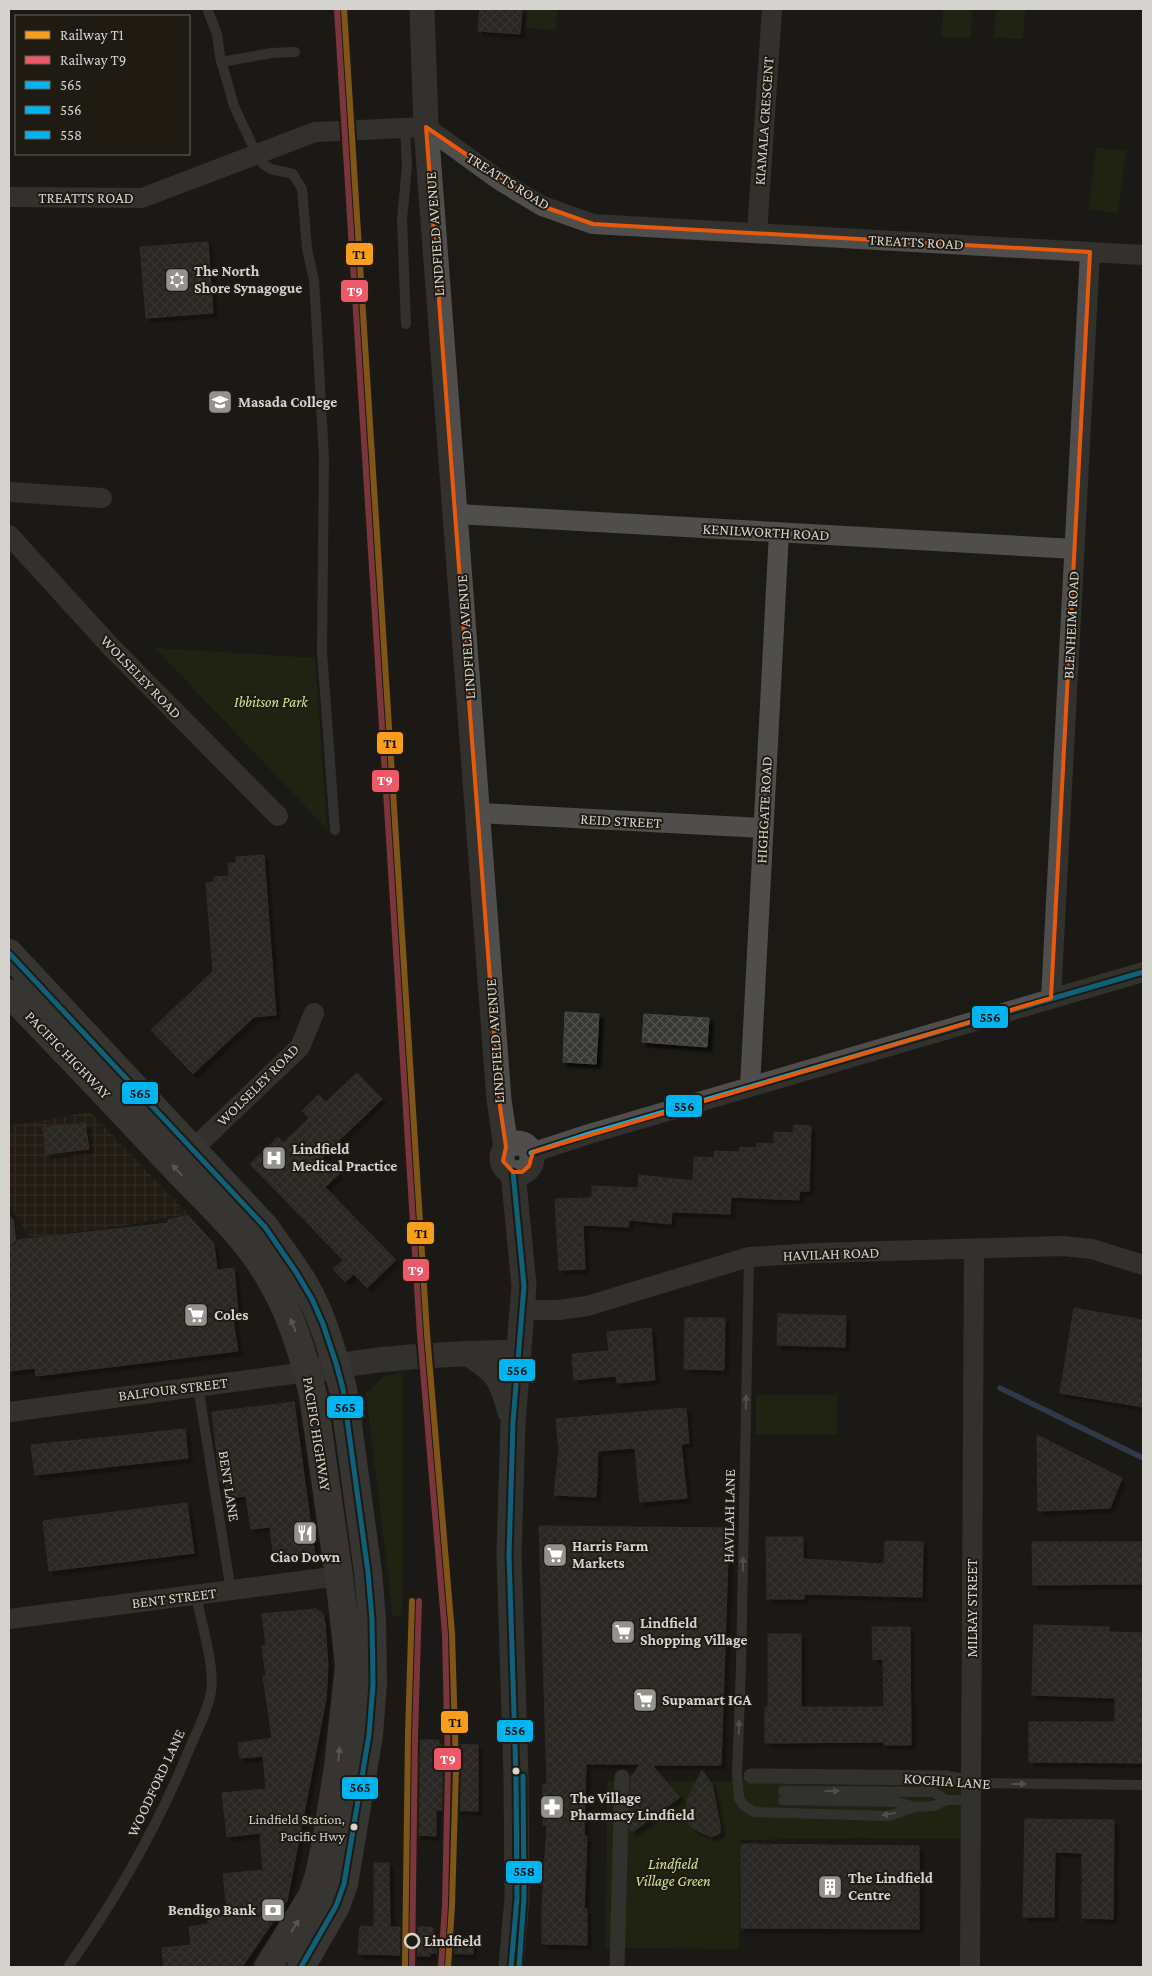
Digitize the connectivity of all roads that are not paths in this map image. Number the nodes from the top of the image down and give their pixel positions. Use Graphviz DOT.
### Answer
graph roads {
  1 [pos="422,9"];
  2 [pos="772,9"];
  3 [pos="208,10"];
  4 [pos="295,52"];
  5 [pos="221,62"];
  6 [pos="409,128"];
  7 [pos="256,153"];
  8 [pos="9,197"];
  9 [pos="757,233"];
  10 [pos="1090,252"];
  11 [pos="1143,255"];
  12 [pos="406,324"];
  13 [pos="9,492"];
  14 [pos="102,498"];
  15 [pos="457,514"];
  16 [pos="779,532"];
  17 [pos="9,535"];
  18 [pos="1075,549"];
  19 [pos="479,814"];
  20 [pos="278,816"];
  21 [pos="763,828"];
  22 [pos="336,830"];
  23 [pos="9,953"];
  24 [pos="1143,972"];
  25 [pos="9,993"];
  26 [pos="1051,998"];
  27 [pos="314,1013"];
  28 [pos="750,1087"];
  29 [pos="506,1148"];
  30 [pos="192,1150"];
  31 [pos="531,1153"];
  32 [pos="512,1172"];
  33 [pos="9,1222"];
  34 [pos="11,1239"];
  35 [pos="974,1249"];
  36 [pos="748,1257"];
  37 [pos="1143,1265"];
  38 [pos="523,1310"];
  39 [pos="519,1352"];
  40 [pos="466,1353"];
  41 [pos="336,1365"];
  42 [pos="307,1372"];
  43 [pos="198,1386"];
  44 [pos="9,1412"];
  45 [pos="513,1422"];
  46 [pos="339,1576"];
  47 [pos="231,1591"];
  48 [pos="196,1595"];
  49 [pos="9,1620"];
  50 [pos="744,1776"];
  51 [pos="622,1777"];
  52 [pos="1143,1785"];
  53 [pos="970,1791"];
  54 [pos="946,1800"];
  55 [pos="915,1807"];
  56 [pos="308,1965"];
  57 [pos="68,1967"];
  58 [pos="268,1967"];
  59 [pos="511,1967"];
  60 [pos="617,1967"];
  61 [pos="970,1967"];
  1 -- 6 [label="street, LINDFIELD AVENUE"];
  2 -- 9 [label="street, KIAMALA CRESCENT"];
  3 -- 5 [label="lane"];
  4 -- 5 [label="lane"];
  5 -- 7 [label="lane"];
  6 -- 7 [label="street, TREATTS ROAD"];
  6 -- 9 [label="street, TREATTS ROAD"];
  6 -- 12 [label="lane"];
  6 -- 15 [label="street, LINDFIELD AVENUE"];
  7 -- 8 [label="street, TREATTS ROAD"];
  7 -- 22 [label="lane"];
  9 -- 10 [label="street, TREATTS ROAD"];
  10 -- 11 [label="street, TREATTS ROAD"];
  10 -- 18 [label="street, BLENHEIM ROAD"];
  13 -- 14 [label="street"];
  15 -- 16 [label="street, KENILWORTH ROAD"];
  15 -- 19 [label="street, LINDFIELD AVENUE"];
  16 -- 18 [label="street, KENILWORTH ROAD"];
  16 -- 21 [label="street, HIGHGATE ROAD"];
  17 -- 20 [label="street, WOLSELEY ROAD"];
  18 -- 26 [label="street, BLENHEIM ROAD"];
  19 -- 21 [label="street, REID STREET"];
  19 -- 29 [label="street, LINDFIELD AVENUE"];
  21 -- 28 [label="street, HIGHGATE ROAD"];
  23 -- 30 [label="highway, PACIFIC HIGHWAY"];
  24 -- 26 [label="street"];
  42 -- 25 [label="highway, PACIFIC HIGHWAY, one-way"];
  26 -- 28 [label="street"];
  27 -- 30 [label="street, WOLSELEY ROAD"];
  28 -- 31 [label="street"];
  29 -- 31 [label="street"];
  29 -- 32 [label="street"];
  30 -- 41 [label="highway, PACIFIC HIGHWAY"];
  31 -- 32 [label="street"];
  32 -- 38 [label="street"];
  33 -- 34 [label="lane"];
  35 -- 36 [label="street, HAVILAH ROAD"];
  35 -- 37 [label="street, HAVILAH ROAD"];
  35 -- 53 [label="street, MILRAY STREET"];
  36 -- 38 [label="street, HAVILAH ROAD"];
  50 -- 36 [label="lane, HAVILAH LANE, one-way"];
  38 -- 39 [label="street"];
  39 -- 40 [label="street"];
  39 -- 45 [label="street"];
  40 -- 41 [label="street"];
  40 -- 45 [label="street"];
  41 -- 42 [label="street, BALFOUR STREET"];
  41 -- 56 [label="highway, PACIFIC HIGHWAY"];
  42 -- 43 [label="street, BALFOUR STREET"];
  42 -- 46 [label="highway, PACIFIC HIGHWAY"];
  43 -- 44 [label="street, BALFOUR STREET"];
  43 -- 47 [label="lane, BENT LANE"];
  45 -- 59 [label="street"];
  46 -- 47 [label="street, BENT STREET"];
  58 -- 46 [label="highway, PACIFIC HIGHWAY, one-way"];
  47 -- 48 [label="street, BENT STREET"];
  48 -- 49 [label="street, BENT STREET"];
  48 -- 57 [label="lane, WOODFORD LANE"];
  50 -- 53 [label="street, KOCHIA LANE"];
  55 -- 50 [label="lane, HAVILAH LANE, one-way"];
  51 -- 60 [label="street"];
  53 -- 52 [label="lane, KOCHIA LANE, one-way"];
  53 -- 54 [label="lane"];
  53 -- 61 [label="street, MILRAY STREET"];
  54 -- 55 [label="lane"];
  55 -- 54 [label="lane, one-way"];
}
